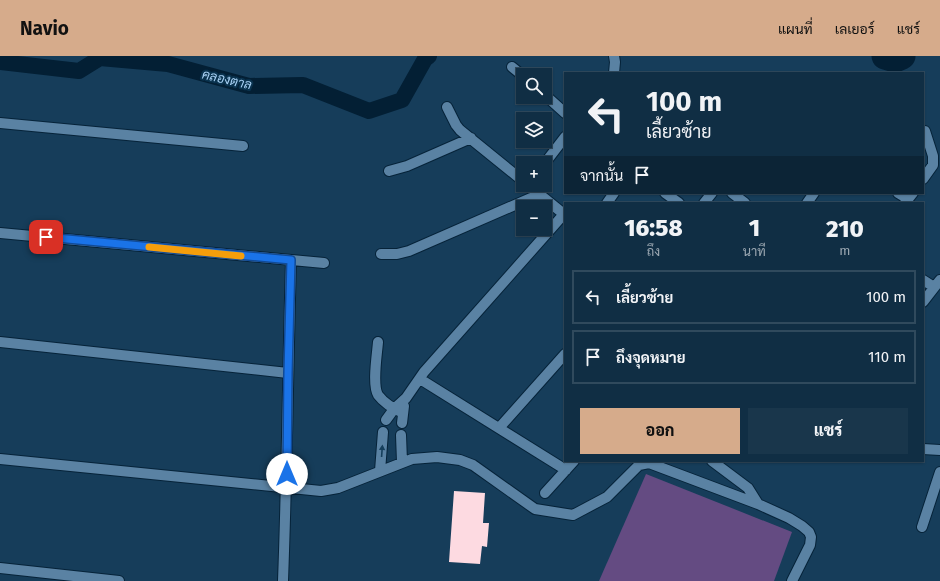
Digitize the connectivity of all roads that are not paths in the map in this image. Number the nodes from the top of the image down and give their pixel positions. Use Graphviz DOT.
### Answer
graph roads {
  1 [pos="614,56"];
  2 [pos="512,67"];
  3 [pos="516,70"];
  4 [pos="614,72"];
  5 [pos="552,101"];
  6 [pos="447,107"];
  7 [pos="564,112"];
  8 [pos="0,123"];
  9 [pos="925,131"];
  10 [pos="470,138"];
  11 [pos="564,138"];
  12 [pos="243,146"];
  13 [pos="550,156"];
  14 [pos="389,171"];
  15 [pos="516,175"];
  16 [pos="924,178"];
  17 [pos="537,192"];
  18 [pos="540,194"];
  19 [pos="666,194"];
  20 [pos="711,194"];
  21 [pos="733,194"];
  22 [pos="677,202"];
  23 [pos="705,202"];
  24 [pos="745,202"];
  25 [pos="564,214"];
  26 [pos="0,233"];
  27 [pos="381,254"];
  28 [pos="291,260"];
  29 [pos="324,263"];
  30 [pos="924,280"];
  31 [pos="937,283"];
  32 [pos="924,301"];
  33 [pos="0,342"];
  34 [pos="378,342"];
  35 [pos="564,355"];
  36 [pos="288,373"];
  37 [pos="420,379"];
  38 [pos="400,415"];
  39 [pos="386,420"];
  40 [pos="499,428"];
  41 [pos="383,432"];
  42 [pos="402,435"];
  43 [pos="924,449"];
  44 [pos="940,450"];
  45 [pos="0,459"];
  46 [pos="402,462"];
  47 [pos="573,462"];
  48 [pos="713,462"];
  49 [pos="566,470"];
  50 [pos="380,471"];
  51 [pos="940,472"];
  52 [pos="287,488"];
  53 [pos="545,493"];
  54 [pos="758,504"];
  55 [pos="922,527"];
  56 [pos="0,568"];
  57 [pos="119,581"];
  58 [pos="283,581"];
  59 [pos="792,581"];
  1 -- 4 [label="street"];
  2 -- 3 [label="street"];
  5 -- 7 [label="street"];
  6 -- 10 [label="street"];
  8 -- 12 [label="street"];
  9 -- 16 [label="street"];
  10 -- 14 [label="street"];
  10 -- 15 [label="street"];
  11 -- 13 [label="street"];
  17 -- 18 [label="street"];
  18 -- 25 [label="street"];
  18 -- 27 [label="street"];
  19 -- 22 [label="street"];
  20 -- 23 [label="street"];
  21 -- 24 [label="street"];
  25 -- 37 [label="street"];
  26 -- 28 [label="street"];
  28 -- 29 [label="street"];
  28 -- 36 [label="street"];
  30 -- 31 [label="street"];
  31 -- 32 [label="street"];
  33 -- 36 [label="street"];
  34 -- 38 [label="street"];
  35 -- 40 [label="street"];
  36 -- 52 [label="street"];
  37 -- 38 [label="street"];
  37 -- 40 [label="street"];
  38 -- 39 [label="street"];
  40 -- 49 [label="street"];
  50 -- 41 [label="street, one-way"];
  42 -- 46 [label="street"];
  43 -- 44 [label="street"];
  45 -- 52 [label="street"];
  46 -- 50 [label="street"];
  46 -- 54 [label="street"];
  47 -- 49 [label="street"];
  48 -- 54 [label="street"];
  49 -- 53 [label="street"];
  50 -- 52 [label="street"];
  51 -- 55 [label="street"];
  52 -- 58 [label="street"];
  54 -- 59 [label="street"];
  56 -- 57 [label="street"];
}
